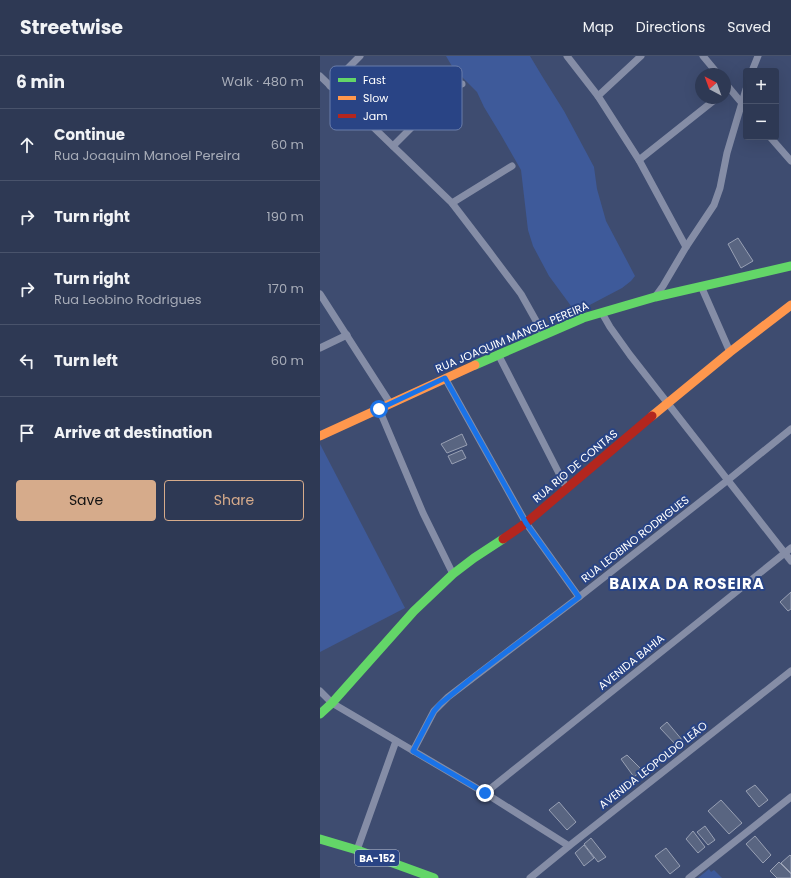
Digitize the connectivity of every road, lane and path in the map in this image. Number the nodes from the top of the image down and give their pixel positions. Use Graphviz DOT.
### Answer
graph roads {
  1 [pos="360,56"];
  2 [pos="567,56"];
  3 [pos="641,56"];
  4 [pos="703,56"];
  5 [pos="758,56"];
  6 [pos="350,66"];
  7 [pos="713,68"];
  8 [pos="753,68"];
  9 [pos="320,76"];
  10 [pos="330,86"];
  11 [pos="731,93"];
  12 [pos="598,96"];
  13 [pos="709,104"];
  14 [pos="743,105"];
  15 [pos="743,109"];
  16 [pos="376,130"];
  17 [pos="409,130"];
  18 [pos="773,140"];
  19 [pos="393,146"];
  20 [pos="639,160"];
  21 [pos="791,161"];
  22 [pos="512,166"];
  23 [pos="452,203"];
  24 [pos="686,247"];
  25 [pos="791,266"];
  26 [pos="701,286"];
  27 [pos="320,294"];
  28 [pos="655,297"];
  29 [pos="790,307"];
  30 [pos="602,313"];
  31 [pos="347,335"];
  32 [pos="544,335"];
  33 [pos="320,348"];
  34 [pos="730,352"];
  35 [pos="498,354"];
  36 [pos="445,378"];
  37 [pos="390,403"];
  38 [pos="668,403"];
  39 [pos="379,409"];
  40 [pos="791,429"];
  41 [pos="320,436"];
  42 [pos="728,480"];
  43 [pos="566,489"];
  44 [pos="526,523"];
  45 [pos="791,548"];
  46 [pos="785,553"];
  47 [pos="791,561"];
  48 [pos="453,574"];
  49 [pos="579,597"];
  50 [pos="791,671"];
  51 [pos="320,691"];
  52 [pos="332,703"];
  53 [pos="320,714"];
  54 [pos="396,741"];
  55 [pos="413,751"];
  56 [pos="485,793"];
  57 [pos="791,797"];
  58 [pos="320,839"];
  59 [pos="569,846"];
  60 [pos="356,850"];
  61 [pos="434,878"];
  62 [pos="530,878"];
  63 [pos="689,878"];
  1 -- 6 [label="street"];
  2 -- 12 [label="street"];
  3 -- 12 [label="street"];
  4 -- 7 [label="street"];
  5 -- 8 [label="street"];
  9 -- 10 [label="street"];
  11 -- 14 [label="street"];
  12 -- 20 [label="street"];
  13 -- 20 [label="street"];
  15 -- 24 [label="street"];
  16 -- 19 [label="street"];
  17 -- 19 [label="street"];
  18 -- 21 [label="street"];
  19 -- 23 [label="street"];
  20 -- 24 [label="street"];
  22 -- 23 [label="street"];
  23 -- 32 [label="street"];
  24 -- 28 [label="street"];
  25 -- 26 [label="street, RUA JOAQUIM MANOEL PEREIRA"];
  26 -- 28 [label="street, RUA JOAQUIM MANOEL PEREIRA"];
  26 -- 34 [label="street"];
  27 -- 31 [label="street"];
  28 -- 30 [label="street, RUA JOAQUIM MANOEL PEREIRA"];
  29 -- 34 [label="street, RUA RIO DE CONTAS"];
  30 -- 32 [label="street, RUA JOAQUIM MANOEL PEREIRA"];
  30 -- 38 [label="street"];
  31 -- 33 [label="street"];
  31 -- 37 [label="street"];
  32 -- 35 [label="street, RUA JOAQUIM MANOEL PEREIRA"];
  34 -- 38 [label="street, RUA RIO DE CONTAS"];
  35 -- 36 [label="street, RUA JOAQUIM MANOEL PEREIRA"];
  35 -- 43 [label="street"];
  36 -- 37 [label="street, RUA JOAQUIM MANOEL PEREIRA"];
  36 -- 44 [label="street"];
  37 -- 39 [label="street, RUA JOAQUIM MANOEL PEREIRA"];
  38 -- 42 [label="street"];
  38 -- 43 [label="street, RUA RIO DE CONTAS"];
  39 -- 41 [label="street, RUA JOAQUIM MANOEL PEREIRA"];
  39 -- 48 [label="street"];
  40 -- 42 [label="street, RUA LEOBINO RODRIGUES"];
  42 -- 46 [label="street"];
  42 -- 49 [label="street, RUA LEOBINO RODRIGUES"];
  43 -- 44 [label="street, RUA RIO DE CONTAS"];
  44 -- 48 [label="street, RUA RIO DE CONTAS"];
  44 -- 49 [label="street"];
  45 -- 46 [label="street, AVENIDA BAHIA"];
  46 -- 47 [label="street"];
  46 -- 56 [label="street, AVENIDA BAHIA"];
  48 -- 52 [label="street, RUA RIO DE CONTAS"];
  49 -- 55 [label="street, RUA LEOBINO RODRIGUES"];
  50 -- 59 [label="street, AVENIDA LEOPOLDO LEÃO"];
  51 -- 52 [label="street"];
  52 -- 53 [label="street, RUA RIO DE CONTAS"];
  52 -- 54 [label="street"];
  54 -- 55 [label="street"];
  54 -- 60 [label="street"];
  55 -- 56 [label="street"];
  56 -- 59 [label="street"];
  57 -- 63 [label="street"];
  58 -- 60 [label="street, BA-152"];
  59 -- 62 [label="street, AVENIDA LEOPOLDO LEÃO"];
  60 -- 61 [label="street, BA-152"];
}
